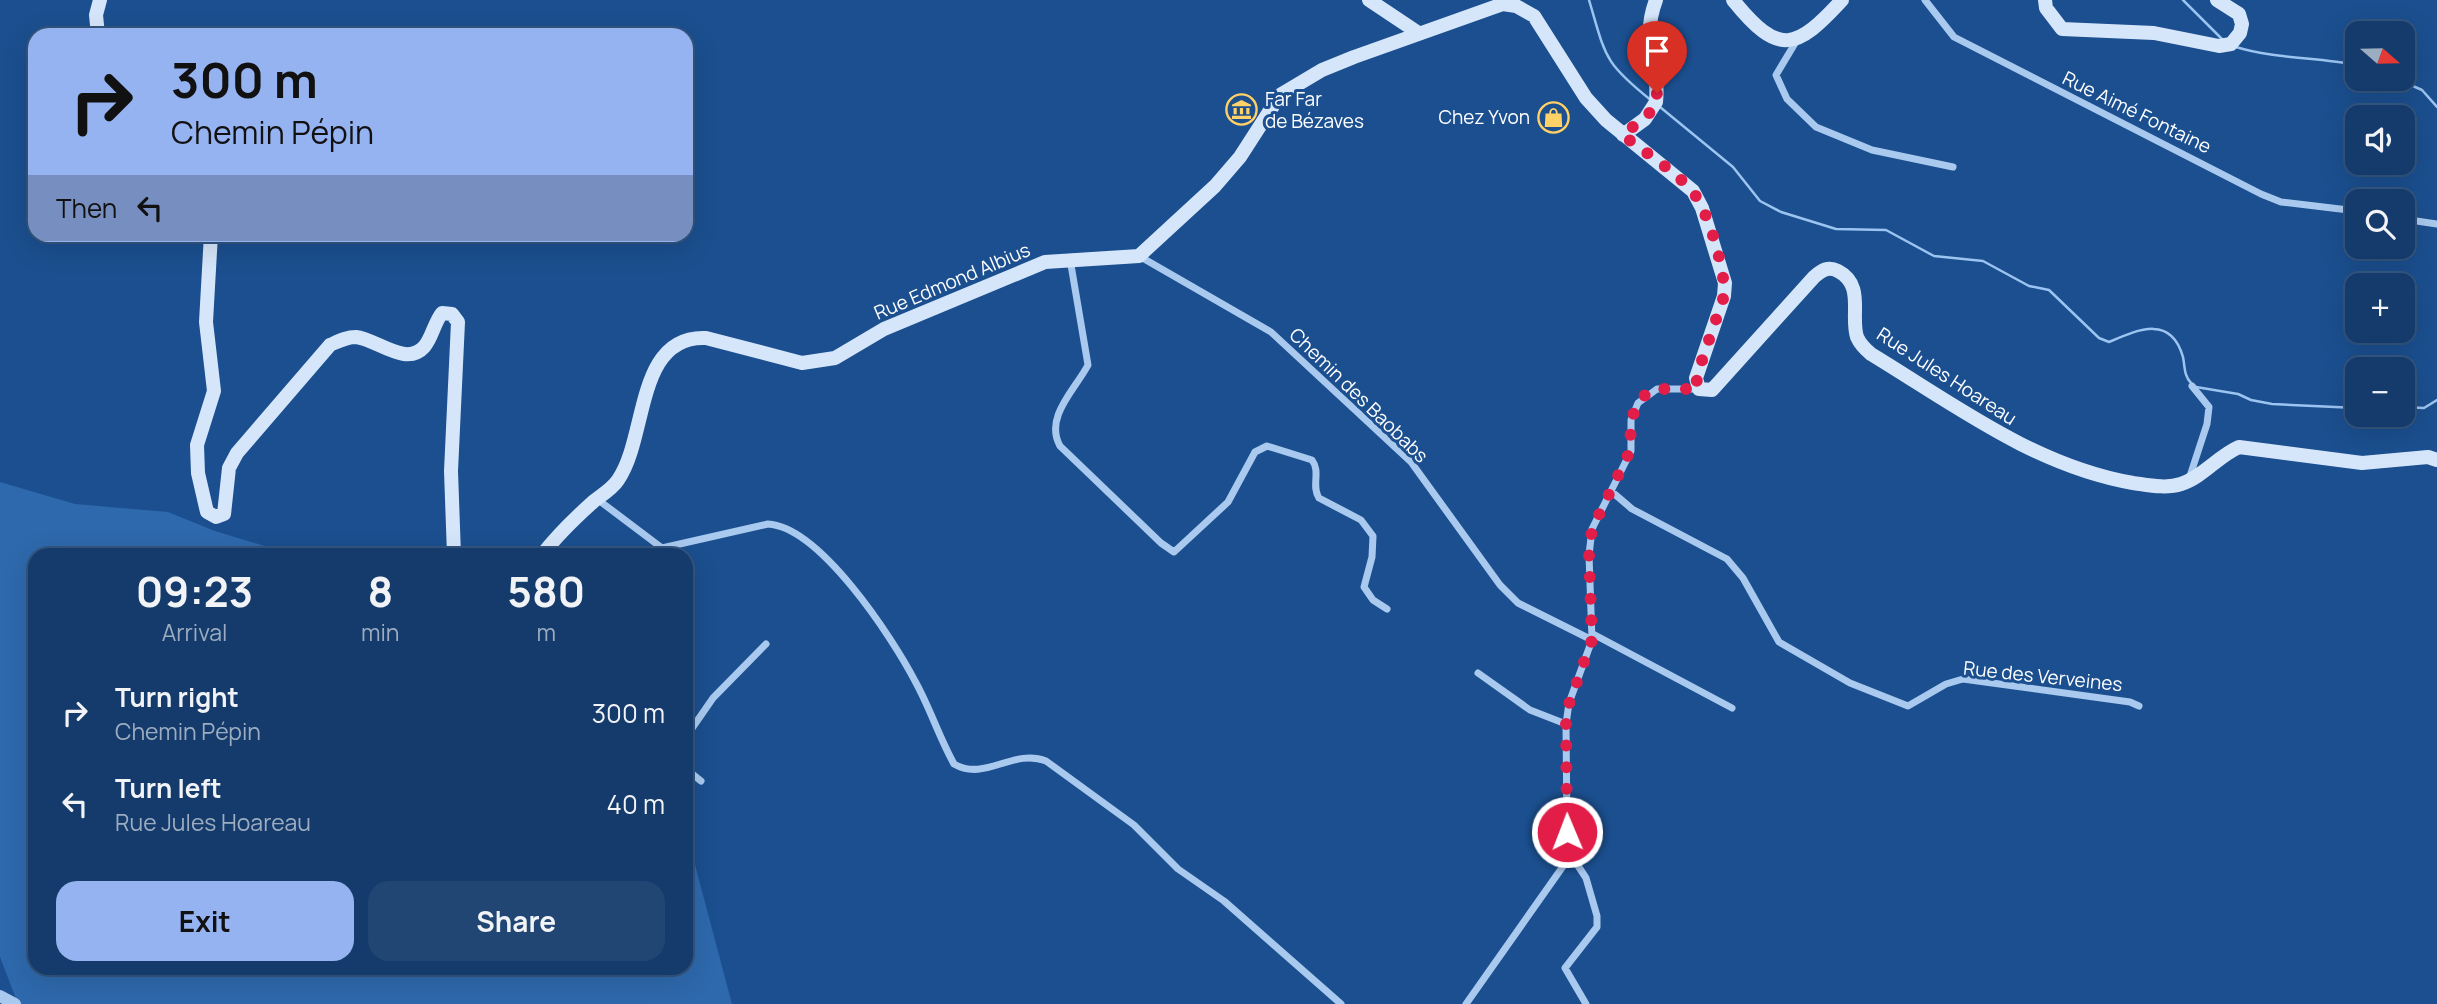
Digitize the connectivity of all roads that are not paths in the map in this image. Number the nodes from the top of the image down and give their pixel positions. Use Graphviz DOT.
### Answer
graph roads {
  1 [pos="100,0"];
  2 [pos="1369,0"];
  3 [pos="1656,0"];
  4 [pos="1733,0"];
  5 [pos="1842,0"];
  6 [pos="1925,0"];
  7 [pos="2045,0"];
  8 [pos="2217,0"];
  9 [pos="97,28"];
  10 [pos="1417,33"];
  11 [pos="1798,40"];
  12 [pos="1628,131"];
  13 [pos="1953,167"];
  14 [pos="2345,210"];
  15 [pos="2415,221"];
  16 [pos="2437,224"];
  17 [pos="211,242"];
  18 [pos="1139,256"];
  19 [pos="1070,259"];
  20 [pos="2192,386"];
  21 [pos="1699,389"];
  22 [pos="2437,460"];
  23 [pos="2189,479"];
  24 [pos="1611,491"];
  25 [pos="597,499"];
  26 [pos="454,548"];
  27 [pos="547,548"];
  28 [pos="659,548"];
  29 [pos="675,548"];
  30 [pos="1387,609"];
  31 [pos="1592,637"];
  32 [pos="766,644"];
  33 [pos="1478,673"];
  34 [pos="2139,706"];
  35 [pos="1732,708"];
  36 [pos="1566,724"];
  37 [pos="693,727"];
  38 [pos="693,775"];
  39 [pos="701,781"];
  40 [pos="1571,855"];
  41 [pos="0,996"];
  42 [pos="15,1004"];
  43 [pos="1341,1004"];
  44 [pos="1466,1004"];
  45 [pos="1586,1004"];
  1 -- 9 [label="main road"];
  2 -- 10 [label="main road"];
  3 -- 12 [label="main road"];
  4 -- 11 [label="main road"];
  5 -- 11 [label="main road"];
  6 -- 14 [label="street, Rue Aimé Fontaine"];
  7 -- 8 [label="main road"];
  10 -- 12 [label="main road"];
  10 -- 18 [label="main road"];
  11 -- 13 [label="street"];
  12 -- 21 [label="main road"];
  15 -- 16 [label="street"];
  17 -- 26 [label="main road"];
  18 -- 19 [label="main road, Rue Edmond Albius"];
  18 -- 31 [label="street, Chemin des Baobabs"];
  19 -- 25 [label="main road, Rue Edmond Albius"];
  19 -- 30 [label="street"];
  20 -- 23 [label="street"];
  21 -- 23 [label="main road, Rue Jules Hoareau"];
  21 -- 24 [label="street"];
  22 -- 23 [label="main road, Rue Jules Hoareau"];
  24 -- 31 [label="street"];
  24 -- 34 [label="street, Rue des Verveines"];
  25 -- 27 [label="main road, Rue Edmond Albius"];
  25 -- 28 [label="street"];
  29 -- 43 [label="street"];
  31 -- 35 [label="street, Chemin des Baobabs"];
  31 -- 36 [label="street"];
  32 -- 37 [label="street"];
  33 -- 36 [label="street"];
  36 -- 40 [label="street"];
  38 -- 39 [label="street"];
  40 -- 44 [label="street"];
  40 -- 45 [label="street"];
  41 -- 42 [label="street"];
}
